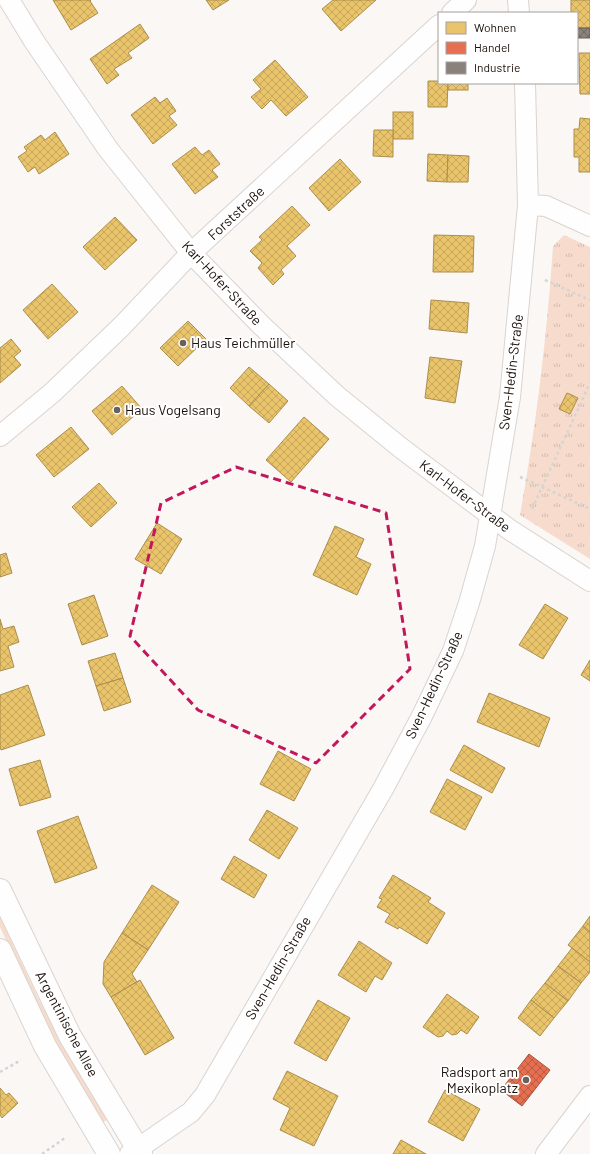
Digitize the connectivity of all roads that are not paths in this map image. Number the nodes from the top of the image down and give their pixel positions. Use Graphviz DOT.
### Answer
graph roads {
  1 [pos="9,0"];
  2 [pos="466,0"];
  3 [pos="518,0"];
  4 [pos="453,12"];
  5 [pos="519,12"];
  6 [pos="438,26"];
  7 [pos="525,84"];
  8 [pos="528,205"];
  9 [pos="590,226"];
  10 [pos="191,253"];
  11 [pos="0,436"];
  12 [pos="490,515"];
  13 [pos="590,581"];
  14 [pos="0,890"];
  15 [pos="0,950"];
  16 [pos="590,1096"];
  17 [pos="137,1152"];
  18 [pos="109,1154"];
  19 [pos="546,1154"];
  1 -- 10 [label="street, Karl-Hofer-Straße"];
  2 -- 4 [label="street"];
  3 -- 5 [label="street"];
  6 -- 10 [label="street, Forststraße"];
  7 -- 8 [label="street, Sven-Hedin-Straße"];
  8 -- 9 [label="street"];
  8 -- 12 [label="street, Sven-Hedin-Straße"];
  10 -- 11 [label="street, Forststraße"];
  10 -- 12 [label="street, Karl-Hofer-Straße"];
  12 -- 13 [label="street, Karl-Hofer-Straße"];
  12 -- 17 [label="street, Sven-Hedin-Straße"];
  14 -- 17 [label="main road, Argentinische Allee"];
  15 -- 18 [label="main road, Argentinische Allee"];
  16 -- 19 [label="street"];
}
